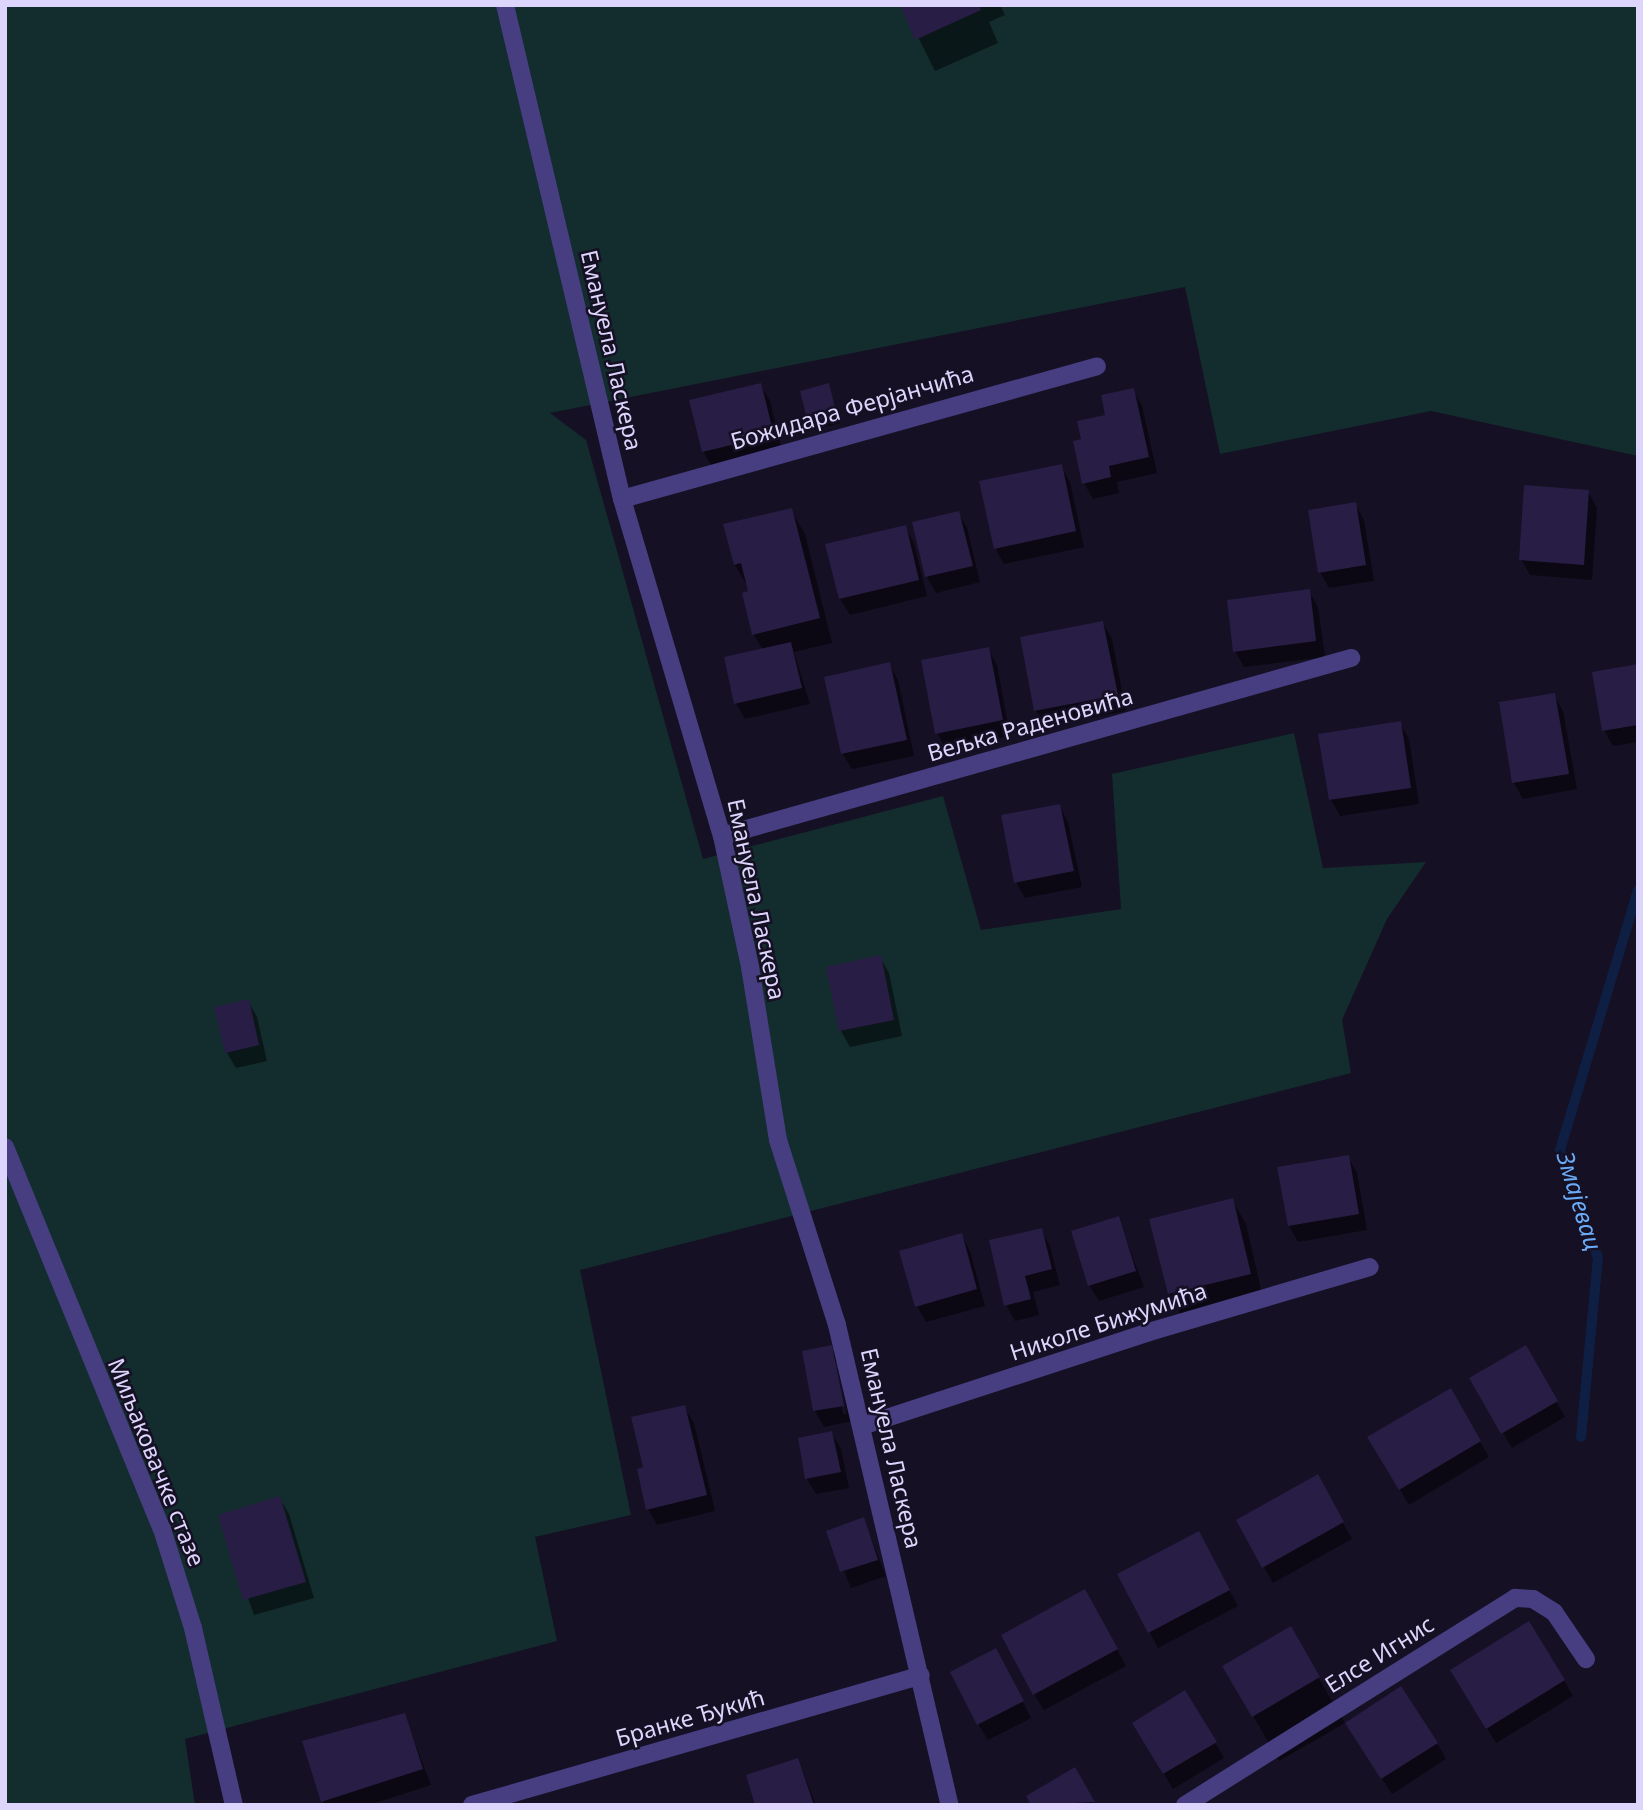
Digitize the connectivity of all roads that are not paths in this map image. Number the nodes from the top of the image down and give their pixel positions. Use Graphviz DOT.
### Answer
graph roads {
  1 [pos="505,5"];
  2 [pos="1097,366"];
  3 [pos="622,499"];
  4 [pos="1351,658"];
  5 [pos="722,836"];
  6 [pos="5,1147"];
  7 [pos="1370,1267"];
  8 [pos="862,1426"];
  9 [pos="1586,1659"];
  10 [pos="921,1675"];
  11 [pos="234,1805"];
  12 [pos="472,1805"];
  13 [pos="950,1805"];
  14 [pos="1185,1805"];
  1 -- 3 [label="street, Емануела Ласкера"];
  2 -- 3 [label="street, Божидара Ферјанчића"];
  3 -- 5 [label="street, Емануела Ласкера"];
  4 -- 5 [label="street, Вељка Раденовића"];
  5 -- 8 [label="street, Емануела Ласкера"];
  6 -- 11 [label="street, Миљаковачке стазе"];
  7 -- 8 [label="street, Николе Бижумића"];
  8 -- 10 [label="street, Емануела Ласкера"];
  9 -- 14 [label="street, Елсе Игнис"];
  10 -- 12 [label="street, Бранке Ђукић"];
  10 -- 13 [label="street, Емануела Ласкера"];
}
